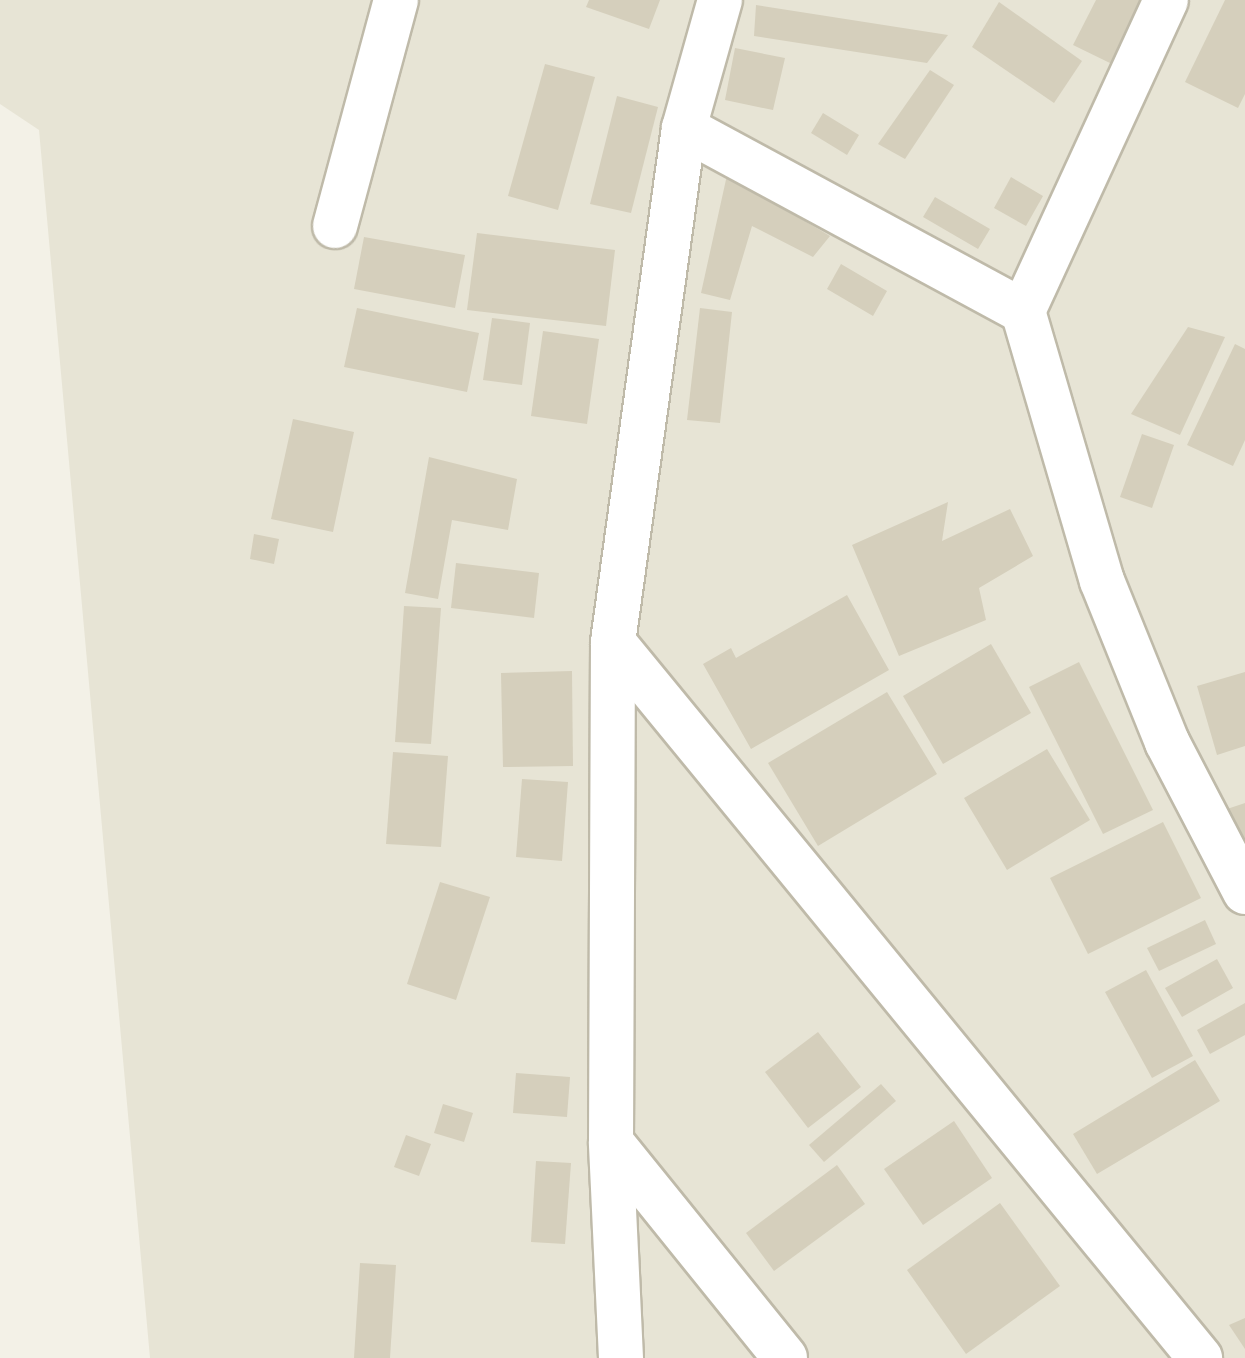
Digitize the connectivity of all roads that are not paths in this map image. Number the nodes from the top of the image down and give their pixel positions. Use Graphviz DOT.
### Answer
graph roads {
  1 [pos="396,0"];
  2 [pos="720,0"];
  3 [pos="1166,0"];
  4 [pos="684,128"];
  5 [pos="335,226"];
  6 [pos="1023,311"];
  7 [pos="613,642"];
  8 [pos="1245,892"];
  9 [pos="611,1142"];
  10 [pos="621,1358"];
  11 [pos="785,1358"];
  12 [pos="1200,1358"];
  1 -- 5 [label="street"];
  2 -- 4 [label="street"];
  3 -- 6 [label="street"];
  4 -- 6 [label="street"];
  4 -- 7 [label="street"];
  6 -- 8 [label="street"];
  7 -- 9 [label="street"];
  7 -- 12 [label="street"];
  9 -- 10 [label="street"];
  9 -- 11 [label="street"];
}
